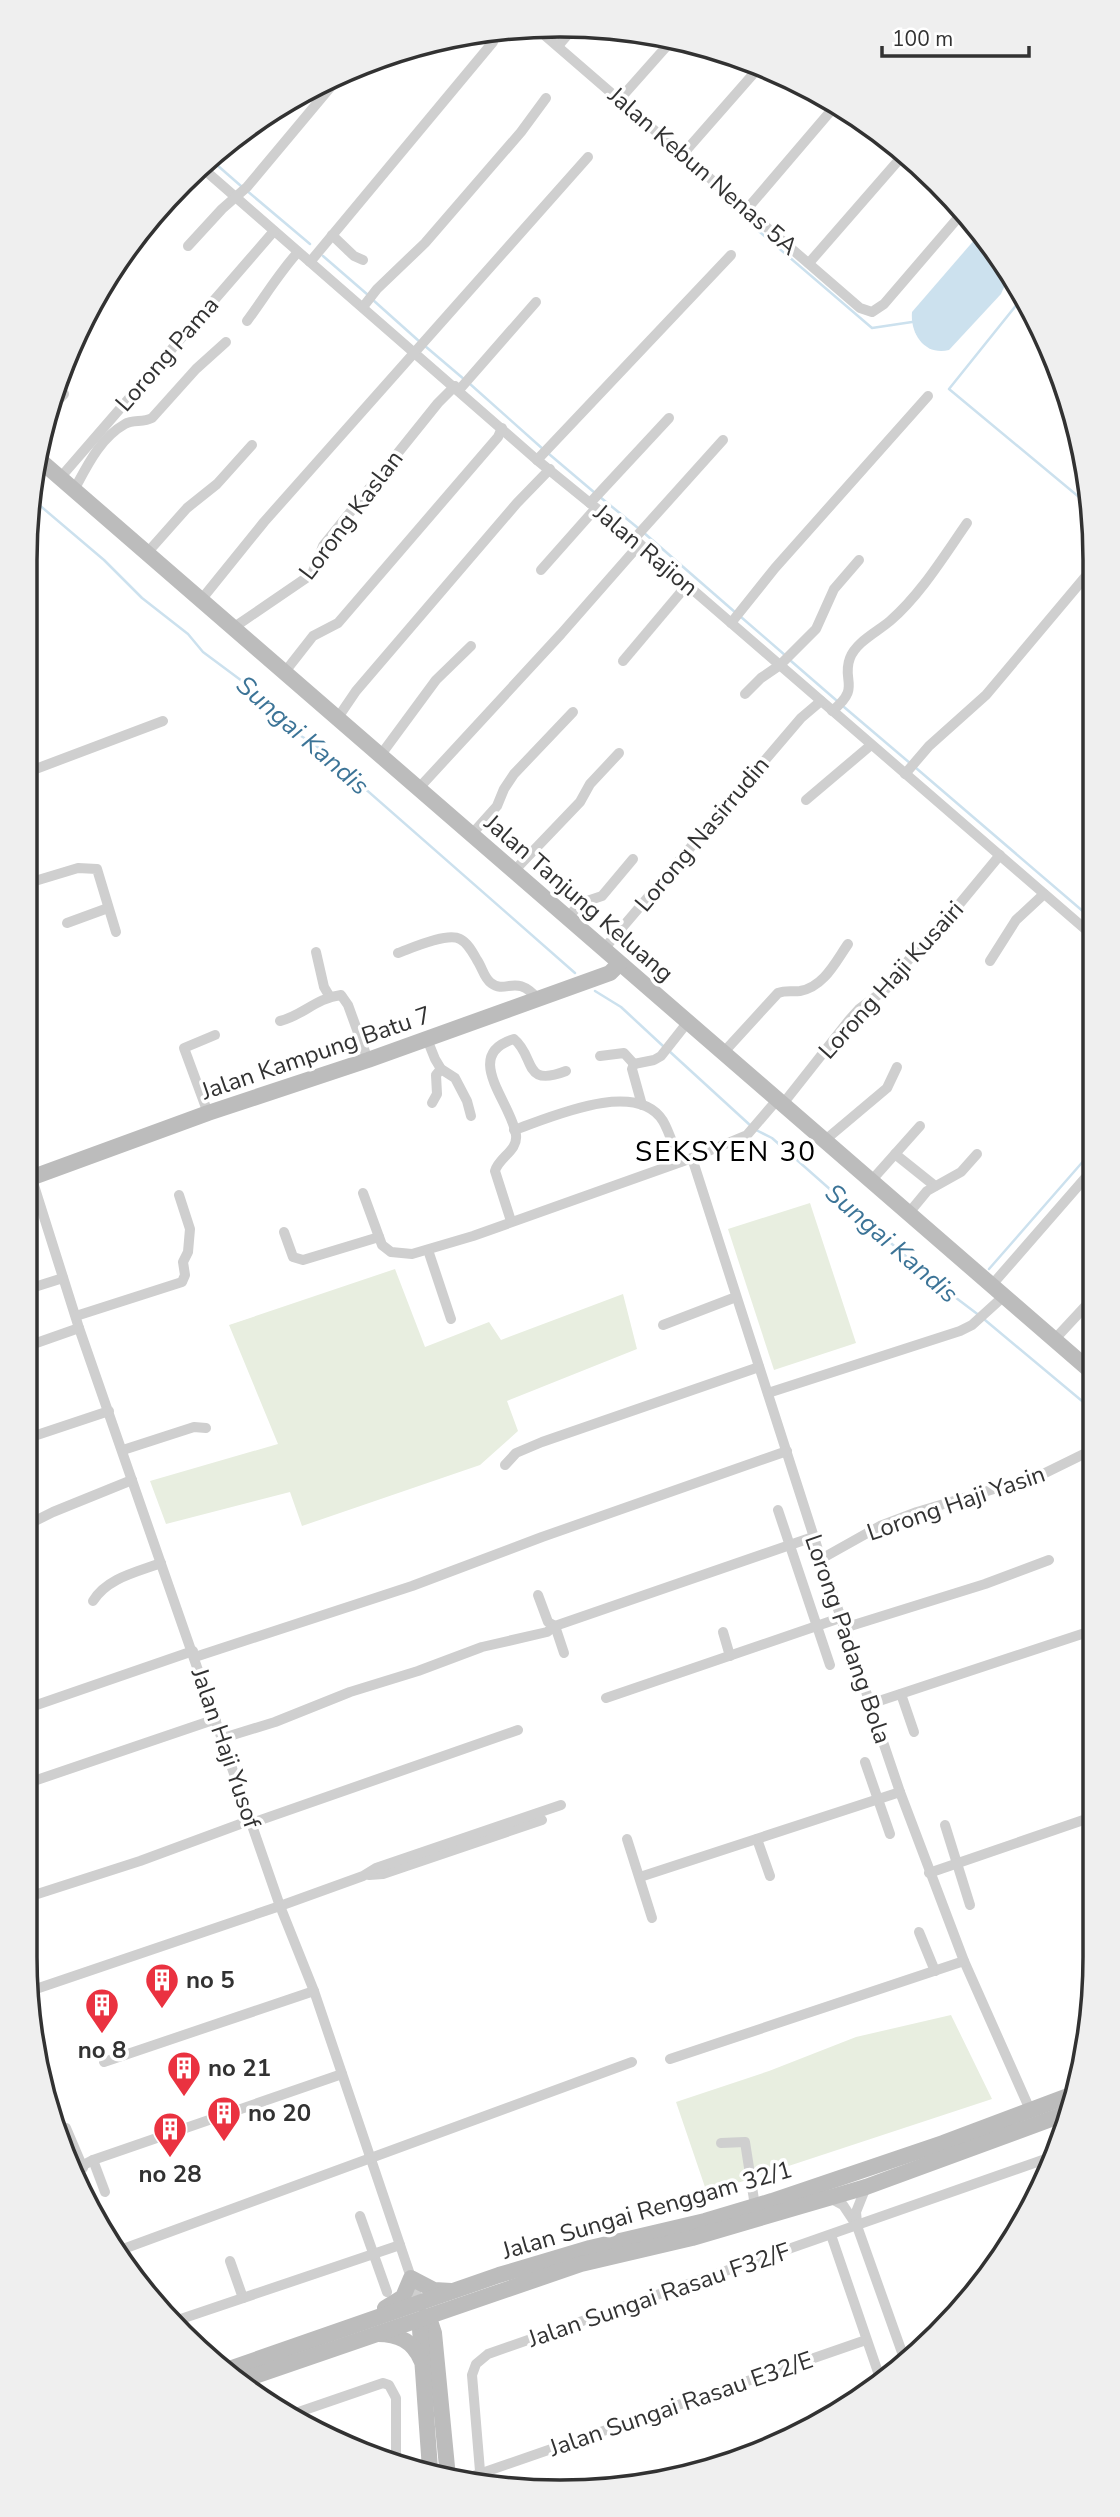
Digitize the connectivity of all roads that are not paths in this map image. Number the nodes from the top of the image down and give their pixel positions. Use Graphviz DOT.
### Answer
graph roads {
  1 [pos="548,37"];
  2 [pos="566,37"];
  3 [pos="493,41"];
  4 [pos="558,46"];
  5 [pos="665,48"];
  6 [pos="753,74"];
  7 [pos="325,93"];
  8 [pos="546,98"];
  9 [pos="619,100"];
  10 [pos="830,112"];
  11 [pos="683,154"];
  12 [pos="588,157"];
  13 [pos="898,161"];
  14 [pos="208,173"];
  15 [pos="235,198"];
  16 [pos="747,209"];
  17 [pos="957,219"];
  18 [pos="272,233"];
  19 [pos="332,235"];
  20 [pos="188,246"];
  21 [pos="298,252"];
  22 [pos="731,256"];
  23 [pos="363,260"];
  24 [pos="310,262"];
  25 [pos="809,263"];
  26 [pos="536,302"];
  27 [pos="365,305"];
  28 [pos="247,321"];
  29 [pos="226,342"];
  30 [pos="415,352"];
  31 [pos="460,386"];
  32 [pos="928,396"];
  33 [pos="669,418"];
  34 [pos="500,432"];
  35 [pos="723,440"];
  36 [pos="252,445"];
  37 [pos="543,454"];
  38 [pos="46,462"];
  39 [pos="550,469"];
  40 [pos="65,472"];
  41 [pos="74,490"];
  42 [pos="593,505"];
  43 [pos="967,523"];
  44 [pos="639,536"];
  45 [pos="147,554"];
  46 [pos="859,560"];
  47 [pos="541,570"];
  48 [pos="1083,580"];
  49 [pos="683,591"];
  50 [pos="206,593"];
  51 [pos="735,617"];
  52 [pos="240,624"];
  53 [pos="471,646"];
  54 [pos="623,661"];
  55 [pos="782,664"];
  56 [pos="288,668"];
  57 [pos="745,694"];
  58 [pos="816,705"];
  59 [pos="834,710"];
  60 [pos="573,712"];
  61 [pos="337,719"];
  62 [pos="163,721"];
  63 [pos="871,745"];
  64 [pos="619,753"];
  65 [pos="380,756"];
  66 [pos="37,767"];
  67 [pos="907,772"];
  68 [pos="418,789"];
  69 [pos="806,800"];
  70 [pos="475,830"];
  71 [pos="998,857"];
  72 [pos="633,859"];
  73 [pos="513,872"];
  74 [pos="37,880"];
  75 [pos="1044,894"];
  76 [pos="108,908"];
  77 [pos="567,918"];
  78 [pos="67,923"];
  79 [pos="1083,927"];
  80 [pos="116,932"];
  81 [pos="848,944"];
  82 [pos="603,950"];
  83 [pos="316,952"];
  84 [pos="398,953"];
  85 [pos="990,961"];
  86 [pos="619,964"];
  87 [pos="330,996"];
  88 [pos="539,1000"];
  89 [pos="280,1021"];
  90 [pos="687,1023"];
  91 [pos="215,1035"];
  92 [pos="427,1039"];
  93 [pos="723,1053"];
  94 [pos="600,1056"];
  95 [pos="368,1060"];
  96 [pos="634,1064"];
  97 [pos="897,1067"];
  98 [pos="441,1069"];
  99 [pos="566,1071"];
  100 [pos="779,1102"];
  101 [pos="432,1103"];
  102 [pos="642,1105"];
  103 [pos="208,1113"];
  104 [pos="471,1116"];
  105 [pos="920,1126"];
  106 [pos="514,1130"];
  107 [pos="824,1141"];
  108 [pos="895,1154"];
  109 [pos="977,1154"];
  110 [pos="692,1158"];
  111 [pos="680,1162"];
  112 [pos="37,1176"];
  113 [pos="871,1181"];
  114 [pos="1083,1182"];
  115 [pos="934,1186"];
  116 [pos="363,1193"];
  117 [pos="179,1195"];
  118 [pos="37,1204"];
  119 [pos="908,1214"];
  120 [pos="511,1221"];
  121 [pos="284,1232"];
  122 [pos="379,1237"];
  123 [pos="428,1250"];
  124 [pos="63,1278"];
  125 [pos="37,1286"];
  126 [pos="998,1291"];
  127 [pos="736,1297"];
  128 [pos="1083,1309"];
  129 [pos="76,1316"];
  130 [pos="451,1319"];
  131 [pos="663,1325"];
  132 [pos="79,1328"];
  133 [pos="1054,1340"];
  134 [pos="37,1343"];
  135 [pos="1083,1365"];
  136 [pos="759,1367"];
  137 [pos="768,1393"];
  138 [pos="109,1411"];
  139 [pos="206,1427"];
  140 [pos="37,1436"];
  141 [pos="123,1450"];
  142 [pos="787,1451"];
  143 [pos="1083,1454"];
  144 [pos="505,1465"];
  145 [pos="132,1480"];
  146 [pos="778,1510"];
  147 [pos="37,1520"];
  148 [pos="814,1537"];
  149 [pos="790,1546"];
  150 [pos="821,1559"];
  151 [pos="1049,1560"];
  152 [pos="161,1563"];
  153 [pos="538,1595"];
  154 [pos="93,1601"];
  155 [pos="842,1623"];
  156 [pos="555,1626"];
  157 [pos="817,1626"];
  158 [pos="723,1632"];
  159 [pos="1083,1634"];
  160 [pos="564,1653"];
  161 [pos="194,1654"];
  162 [pos="730,1656"];
  163 [pos="830,1665"];
  164 [pos="901,1694"];
  165 [pos="606,1698"];
  166 [pos="870,1704"];
  167 [pos="37,1705"];
  168 [pos="216,1719"];
  169 [pos="519,1730"];
  170 [pos="914,1732"];
  171 [pos="223,1738"];
  172 [pos="865,1762"];
  173 [pos="37,1780"];
  174 [pos="900,1792"];
  175 [pos="878,1799"];
  176 [pos="561,1805"];
  177 [pos="542,1820"];
  178 [pos="1083,1820"];
  179 [pos="251,1822"];
  180 [pos="945,1825"];
  181 [pos="890,1834"];
  182 [pos="627,1839"];
  183 [pos="757,1839"];
  184 [pos="957,1864"];
  185 [pos="929,1872"];
  186 [pos="363,1876"];
  187 [pos="770,1876"];
  188 [pos="640,1877"];
  189 [pos="37,1894"];
  190 [pos="970,1905"];
  191 [pos="280,1906"];
  192 [pos="652,1917"];
  193 [pos="919,1932"];
  194 [pos="964,1961"];
  195 [pos="935,1970"];
  196 [pos="38,1987"];
  197 [pos="314,1991"];
  198 [pos="670,2059"];
  199 [pos="104,2062"];
  200 [pos="632,2062"];
  201 [pos="342,2074"];
  202 [pos="1063,2099"];
  203 [pos="1031,2112"];
  204 [pos="1058,2117"];
  205 [pos="721,2143"];
  206 [pos="370,2158"];
  207 [pos="93,2161"];
  208 [pos="1041,2161"];
  209 [pos="81,2167"];
  210 [pos="866,2187"];
  211 [pos="105,2192"];
  212 [pos="830,2198"];
  213 [pos="755,2206"];
  214 [pos="360,2216"];
  215 [pos="857,2226"];
  216 [pos="831,2235"];
  217 [pos="400,2245"];
  218 [pos="125,2249"];
  219 [pos="374,2254"];
  220 [pos="230,2261"];
  221 [pos="411,2278"];
  222 [pos="452,2291"];
  223 [pos="387,2292"];
  224 [pos="243,2298"];
  225 [pos="469,2301"];
  226 [pos="422,2310"];
  227 [pos="182,2319"];
  228 [pos="374,2334"];
  229 [pos="866,2340"];
  230 [pos="287,2349"];
  231 [pos="902,2353"];
  232 [pos="429,2360"];
  233 [pos="235,2367"];
  234 [pos="878,2373"];
  235 [pos="249,2378"];
  236 [pos="301,2411"];
  237 [pos="396,2453"];
  238 [pos="429,2463"];
  239 [pos="447,2467"];
  240 [pos="481,2474"];
  241 [pos="488,2475"];
  1 -- 4 [label="street, Jalan Kebun Nenas 5A"];
  2 -- 4 [label="street"];
  3 -- 19 [label="street"];
  4 -- 9 [label="street, Jalan Kebun Nenas 5A"];
  5 -- 9 [label="street"];
  6 -- 11 [label="street"];
  7 -- 15 [label="street"];
  8 -- 27 [label="street"];
  9 -- 11 [label="street, Jalan Kebun Nenas 5A"];
  10 -- 16 [label="street"];
  11 -- 16 [label="street, Jalan Kebun Nenas 5A"];
  12 -- 30 [label="street"];
  13 -- 25 [label="street"];
  14 -- 15 [label="street, Jalan Rajion"];
  15 -- 18 [label="street, Jalan Rajion"];
  15 -- 20 [label="street"];
  16 -- 25 [label="street, Jalan Kebun Nenas 5A"];
  17 -- 25 [label="street, Jalan Kebun Nenas 5A"];
  18 -- 21 [label="street, Jalan Rajion"];
  18 -- 40 [label="street, Lorong Pama"];
  19 -- 23 [label="street"];
  19 -- 24 [label="street"];
  21 -- 24 [label="street, Jalan Rajion"];
  21 -- 28 [label="street"];
  22 -- 37 [label="street"];
  24 -- 27 [label="street, Jalan Rajion"];
  26 -- 31 [label="street, Lorong Kaslan"];
  27 -- 30 [label="street, Jalan Rajion"];
  29 -- 41 [label="street"];
  30 -- 31 [label="street, Jalan Rajion"];
  30 -- 50 [label="street"];
  31 -- 34 [label="street, Jalan Rajion"];
  31 -- 52 [label="street, Lorong Kaslan"];
  32 -- 51 [label="street"];
  33 -- 42 [label="street"];
  34 -- 37 [label="street, Jalan Rajion"];
  34 -- 56 [label="street"];
  35 -- 44 [label="street"];
  36 -- 45 [label="street"];
  37 -- 39 [label="street, Jalan Rajion"];
  38 -- 40 [label="main road, Jalan Tanjung Keluang"];
  39 -- 42 [label="street, Jalan Rajion"];
  39 -- 61 [label="street"];
  40 -- 41 [label="main road, Jalan Tanjung Keluang"];
  41 -- 45 [label="main road, Jalan Tanjung Keluang"];
  42 -- 44 [label="street, Jalan Rajion"];
  42 -- 47 [label="street"];
  43 -- 59 [label="street"];
  44 -- 49 [label="street, Jalan Rajion"];
  44 -- 68 [label="street"];
  45 -- 50 [label="main road, Jalan Tanjung Keluang"];
  46 -- 55 [label="street"];
  48 -- 67 [label="street"];
  49 -- 51 [label="street, Jalan Rajion"];
  49 -- 54 [label="street"];
  50 -- 52 [label="main road, Jalan Tanjung Keluang"];
  51 -- 55 [label="street, Jalan Rajion"];
  52 -- 56 [label="main road, Jalan Tanjung Keluang"];
  53 -- 65 [label="street"];
  55 -- 57 [label="street"];
  55 -- 58 [label="street, Jalan Rajion"];
  56 -- 61 [label="main road, Jalan Tanjung Keluang"];
  58 -- 59 [label="street, Jalan Rajion"];
  58 -- 82 [label="street, Lorong Nasirrudin"];
  59 -- 63 [label="street, Jalan Rajion"];
  60 -- 70 [label="street"];
  61 -- 65 [label="main road, Jalan Tanjung Keluang"];
  62 -- 66 [label="street"];
  63 -- 67 [label="street, Jalan Rajion"];
  63 -- 69 [label="street"];
  64 -- 73 [label="street"];
  65 -- 68 [label="main road, Jalan Tanjung Keluang"];
  67 -- 71 [label="street, Jalan Rajion"];
  68 -- 70 [label="main road, Jalan Tanjung Keluang"];
  70 -- 73 [label="main road, Jalan Tanjung Keluang"];
  71 -- 75 [label="street, Jalan Rajion"];
  71 -- 100 [label="street, Lorong Haji Kusairi"];
  72 -- 77 [label="street"];
  73 -- 77 [label="main road, Jalan Tanjung Keluang"];
  74 -- 76 [label="street"];
  75 -- 79 [label="street, Jalan Rajion"];
  75 -- 85 [label="street"];
  76 -- 78 [label="street"];
  76 -- 80 [label="street"];
  77 -- 82 [label="main road, Jalan Tanjung Keluang"];
  81 -- 93 [label="street"];
  82 -- 86 [label="main road, Jalan Tanjung Keluang"];
  83 -- 87 [label="street"];
  84 -- 88 [label="street"];
  86 -- 88 [label="main road, Jalan Kampung Batu 7"];
  86 -- 90 [label="main road, Jalan Tanjung Keluang"];
  87 -- 89 [label="street"];
  87 -- 95 [label="street"];
  88 -- 92 [label="main road, Jalan Kampung Batu 7"];
  90 -- 93 [label="main road, Jalan Tanjung Keluang"];
  90 -- 96 [label="street"];
  91 -- 103 [label="street"];
  92 -- 95 [label="main road, Jalan Kampung Batu 7"];
  92 -- 98 [label="street"];
  93 -- 100 [label="main road, Jalan Tanjung Keluang"];
  94 -- 96 [label="street"];
  95 -- 103 [label="main road, Jalan Kampung Batu 7"];
  96 -- 102 [label="street"];
  97 -- 107 [label="street"];
  98 -- 101 [label="street"];
  98 -- 104 [label="street"];
  99 -- 106 [label="street"];
  100 -- 107 [label="main road, Jalan Tanjung Keluang"];
  100 -- 110 [label="street, Lorong Haji Kusairi"];
  102 -- 106 [label="street"];
  102 -- 111 [label="street"];
  103 -- 112 [label="main road, Jalan Kampung Batu 7"];
  105 -- 108 [label="street"];
  106 -- 120 [label="street"];
  107 -- 113 [label="main road, Jalan Tanjung Keluang"];
  108 -- 113 [label="street"];
  108 -- 115 [label="street"];
  109 -- 115 [label="street"];
  110 -- 111 [label="street"];
  110 -- 127 [label="street, Lorong Padang Bola"];
  111 -- 120 [label="street"];
  113 -- 119 [label="main road, Jalan Tanjung Keluang"];
  114 -- 126 [label="street"];
  115 -- 119 [label="street"];
  116 -- 122 [label="street"];
  117 -- 129 [label="street"];
  118 -- 124 [label="street, Jalan Haji Yusof"];
  119 -- 126 [label="main road, Jalan Tanjung Keluang"];
  120 -- 123 [label="street"];
  121 -- 122 [label="street"];
  122 -- 123 [label="street"];
  123 -- 130 [label="street"];
  124 -- 125 [label="street"];
  124 -- 129 [label="street, Jalan Haji Yusof"];
  126 -- 133 [label="main road, Jalan Tanjung Keluang"];
  126 -- 137 [label="street"];
  127 -- 131 [label="street"];
  127 -- 136 [label="street, Lorong Padang Bola"];
  128 -- 133 [label="street"];
  129 -- 132 [label="street, Jalan Haji Yusof"];
  132 -- 134 [label="street"];
  132 -- 138 [label="street, Jalan Haji Yusof"];
  133 -- 135 [label="main road, Jalan Tanjung Keluang"];
  136 -- 137 [label="street, Lorong Padang Bola"];
  136 -- 144 [label="street"];
  137 -- 142 [label="street, Lorong Padang Bola"];
  138 -- 140 [label="street"];
  138 -- 141 [label="street, Jalan Haji Yusof"];
  139 -- 141 [label="street"];
  141 -- 145 [label="street, Jalan Haji Yusof"];
  142 -- 148 [label="street, Lorong Padang Bola"];
  142 -- 161 [label="street"];
  143 -- 150 [label="street, Lorong Haji Yasin"];
  145 -- 147 [label="street"];
  145 -- 152 [label="street, Jalan Haji Yusof"];
  146 -- 149 [label="street"];
  148 -- 149 [label="street"];
  148 -- 150 [label="street, Lorong Padang Bola"];
  149 -- 156 [label="street"];
  149 -- 157 [label="street"];
  150 -- 155 [label="street, Lorong Padang Bola"];
  151 -- 155 [label="street"];
  152 -- 154 [label="street"];
  152 -- 161 [label="street, Jalan Haji Yusof"];
  153 -- 156 [label="street"];
  155 -- 157 [label="street"];
  155 -- 166 [label="street, Lorong Padang Bola"];
  156 -- 160 [label="street"];
  156 -- 171 [label="street"];
  157 -- 162 [label="street"];
  157 -- 163 [label="street"];
  158 -- 162 [label="street"];
  159 -- 164 [label="street"];
  161 -- 167 [label="street"];
  161 -- 168 [label="street, Jalan Haji Yusof"];
  162 -- 165 [label="street"];
  164 -- 166 [label="street"];
  164 -- 170 [label="street"];
  166 -- 174 [label="street, Lorong Padang Bola"];
  168 -- 171 [label="street, Jalan Haji Yusof"];
  168 -- 173 [label="street"];
  169 -- 179 [label="street"];
  171 -- 179 [label="street, Jalan Haji Yusof"];
  172 -- 175 [label="street"];
  174 -- 175 [label="street"];
  174 -- 185 [label="street, Lorong Padang Bola"];
  175 -- 181 [label="street"];
  175 -- 183 [label="street"];
  176 -- 186 [label="street"];
  177 -- 186 [label="street"];
  178 -- 184 [label="street"];
  179 -- 189 [label="street"];
  179 -- 191 [label="street, Jalan Haji Yusof"];
  180 -- 184 [label="street"];
  182 -- 188 [label="street"];
  183 -- 187 [label="street"];
  183 -- 188 [label="street"];
  184 -- 185 [label="street"];
  184 -- 190 [label="street"];
  185 -- 194 [label="street, Lorong Padang Bola"];
  186 -- 191 [label="street"];
  188 -- 192 [label="street"];
  191 -- 196 [label="street"];
  191 -- 197 [label="street, Jalan Haji Yusof"];
  193 -- 195 [label="street"];
  194 -- 195 [label="street"];
  194 -- 203 [label="street, Lorong Padang Bola"];
  195 -- 198 [label="street"];
  197 -- 199 [label="street"];
  197 -- 201 [label="street, Jalan Haji Yusof"];
  200 -- 206 [label="street"];
  201 -- 206 [label="street, Jalan Haji Yusof"];
  201 -- 207 [label="street"];
  202 -- 203 [label="main road, Jalan Sungai Renggam 32/1"];
  203 -- 213 [label="main road, Jalan Sungai Renggam 32/1"];
  204 -- 210 [label="main road, Jalan Sungai Renggam 32/1"];
  205 -- 213 [label="street"];
  206 -- 217 [label="street, Jalan Haji Yusof"];
  206 -- 218 [label="street"];
  207 -- 209 [label="street"];
  207 -- 211 [label="street"];
  208 -- 215 [label="street, Jalan Sungai Rasau F32/F"];
  210 -- 212 [label="main road, Jalan Sungai Renggam 32/1"];
  210 -- 215 [label="street"];
  212 -- 215 [label="street"];
  212 -- 225 [label="main road, Jalan Sungai Renggam 32/1"];
  213 -- 222 [label="main road, Jalan Sungai Renggam 32/1"];
  214 -- 219 [label="street"];
  215 -- 216 [label="street, Jalan Sungai Rasau F32/F"];
  215 -- 231 [label="street"];
  216 -- 229 [label="street"];
  216 -- 240 [label="street, Jalan Sungai Rasau F32/F"];
  217 -- 219 [label="street"];
  217 -- 221 [label="street, Jalan Haji Yusof"];
  219 -- 223 [label="street"];
  219 -- 224 [label="street"];
  220 -- 224 [label="street"];
  221 -- 222 [label="main road"];
  221 -- 226 [label="street, Jalan Haji Yusof"];
  221 -- 230 [label="main road"];
  222 -- 226 [label="main road, Jalan Sungai Renggam 32/1"];
  224 -- 227 [label="street"];
  225 -- 226 [label="main road, Jalan Sungai Renggam 32/1"];
  225 -- 232 [label="main road"];
  226 -- 228 [label="main road, Jalan Sungai Renggam 32/1"];
  226 -- 230 [label="main road, Jalan Sungai Renggam 32/1"];
  226 -- 232 [label="main road"];
  228 -- 232 [label="main road"];
  228 -- 235 [label="main road, Jalan Sungai Renggam 32/1"];
  229 -- 234 [label="street"];
  229 -- 241 [label="street, Jalan Sungai Rasau E32/E"];
  230 -- 233 [label="main road, Jalan Sungai Renggam 32/1"];
  232 -- 238 [label="main road"];
  232 -- 239 [label="main road"];
  236 -- 237 [label="street"];
}
